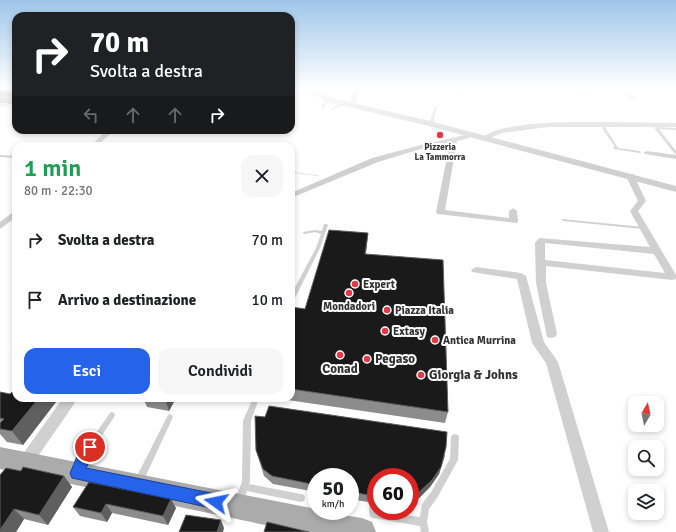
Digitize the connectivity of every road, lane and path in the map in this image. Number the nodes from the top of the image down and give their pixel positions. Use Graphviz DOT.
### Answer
graph roads {
  1 [pos="387,114"];
  2 [pos="434,114"];
  3 [pos="431,124"];
  4 [pos="602,125"];
  5 [pos="676,125"];
  6 [pos="676,129"];
  7 [pos="106,134"];
  8 [pos="455,134"];
  9 [pos="485,138"];
  10 [pos="98,142"];
  11 [pos="639,152"];
  12 [pos="647,153"];
  13 [pos="676,153"];
  14 [pos="0,156"];
  15 [pos="12,157"];
  16 [pos="676,157"];
  17 [pos="295,173"];
  18 [pos="630,176"];
  19 [pos="329,179"];
  20 [pos="676,189"];
  21 [pos="295,194"];
  22 [pos="512,211"];
  23 [pos="12,216"];
  24 [pos="564,220"];
  25 [pos="326,225"];
  26 [pos="0,226"];
  27 [pos="643,228"];
  28 [pos="305,233"];
  29 [pos="323,233"];
  30 [pos="657,251"];
  31 [pos="542,263"];
  32 [pos="476,270"];
  33 [pos="295,292"];
  34 [pos="551,334"];
  35 [pos="67,402"];
  36 [pos="254,402"];
  37 [pos="112,415"];
  38 [pos="170,417"];
  39 [pos="455,437"];
  40 [pos="0,458"];
  41 [pos="25,463"];
  42 [pos="77,473"];
  43 [pos="137,486"];
  44 [pos="241,496"];
  45 [pos="301,498"];
  46 [pos="410,520"];
  47 [pos="423,522"];
  48 [pos="362,532"];
  49 [pos="425,532"];
  50 [pos="601,532"];
  1 -- 3 [label="street"];
  2 -- 3 [label="lane"];
  3 -- 8 [label="street"];
  4 -- 5 [label="street"];
  4 -- 9 [label="street"];
  4 -- 11 [label="lane"];
  6 -- 13 [label="lane"];
  7 -- 10 [label="street"];
  8 -- 9 [label="street"];
  8 -- 19 [label="street"];
  8 -- 22 [label="street"];
  9 -- 18 [label="street"];
  12 -- 16 [label="street"];
  14 -- 15 [label="lane"];
  17 -- 19 [label="path"];
  18 -- 20 [label="street"];
  18 -- 27 [label="street"];
  19 -- 21 [label="street"];
  23 -- 26 [label="street"];
  24 -- 27 [label="lane"];
  25 -- 29 [label="lane"];
  27 -- 30 [label="street"];
  28 -- 29 [label="lane"];
  29 -- 33 [label="lane"];
  30 -- 31 [label="street"];
  30 -- 31 [label="street"];
  31 -- 34 [label="street"];
  32 -- 50 [label="street"];
  35 -- 41 [label="street"];
  36 -- 44 [label="lane"];
  37 -- 42 [label="lane"];
  38 -- 43 [label="lane"];
  39 -- 47 [label="lane"];
  40 -- 41 [label="main road"];
  41 -- 42 [label="main road"];
  42 -- 43 [label="main road"];
  43 -- 44 [label="main road"];
  44 -- 45 [label="lane"];
  44 -- 48 [label="main road"];
  46 -- 47 [label="lane"];
  47 -- 49 [label="lane"];
}
